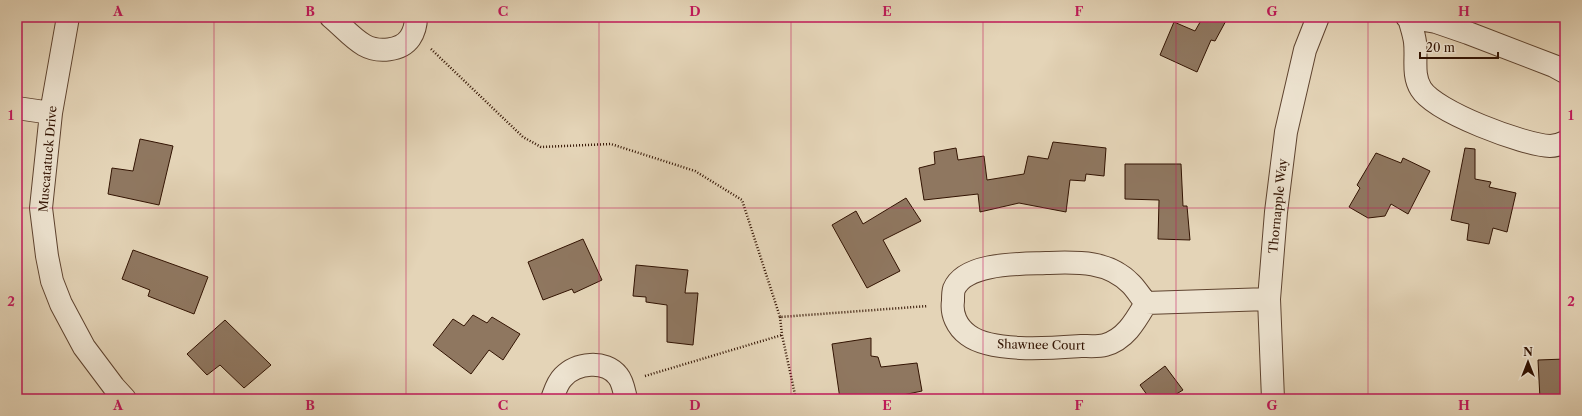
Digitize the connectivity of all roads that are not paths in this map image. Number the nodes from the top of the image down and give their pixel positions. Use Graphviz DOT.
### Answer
graph roads {
  1 [pos="68,17"];
  2 [pos="331,17"];
  3 [pos="1318,17"];
  4 [pos="1408,18"];
  5 [pos="415,24"];
  6 [pos="1565,72"];
  7 [pos="17,108"];
  8 [pos="51,113"];
  9 [pos="1565,142"];
  10 [pos="1269,299"];
  11 [pos="1146,303"];
  12 [pos="624,391"];
  13 [pos="126,399"];
  14 [pos="552,399"];
  15 [pos="1273,399"];
  1 -- 8 [label="street, Muscatatuck Drive"];
  2 -- 5 [label="street"];
  3 -- 10 [label="street, Thornapple Way"];
  4 -- 6 [label="street"];
  4 -- 9 [label="street"];
  7 -- 8 [label="street"];
  8 -- 13 [label="street, Muscatatuck Drive"];
  10 -- 11 [label="street"];
  10 -- 15 [label="street, Thornapple Way"];
  11 -- 11 [label="street, Shawnee Court"];
  12 -- 14 [label="street"];
}
